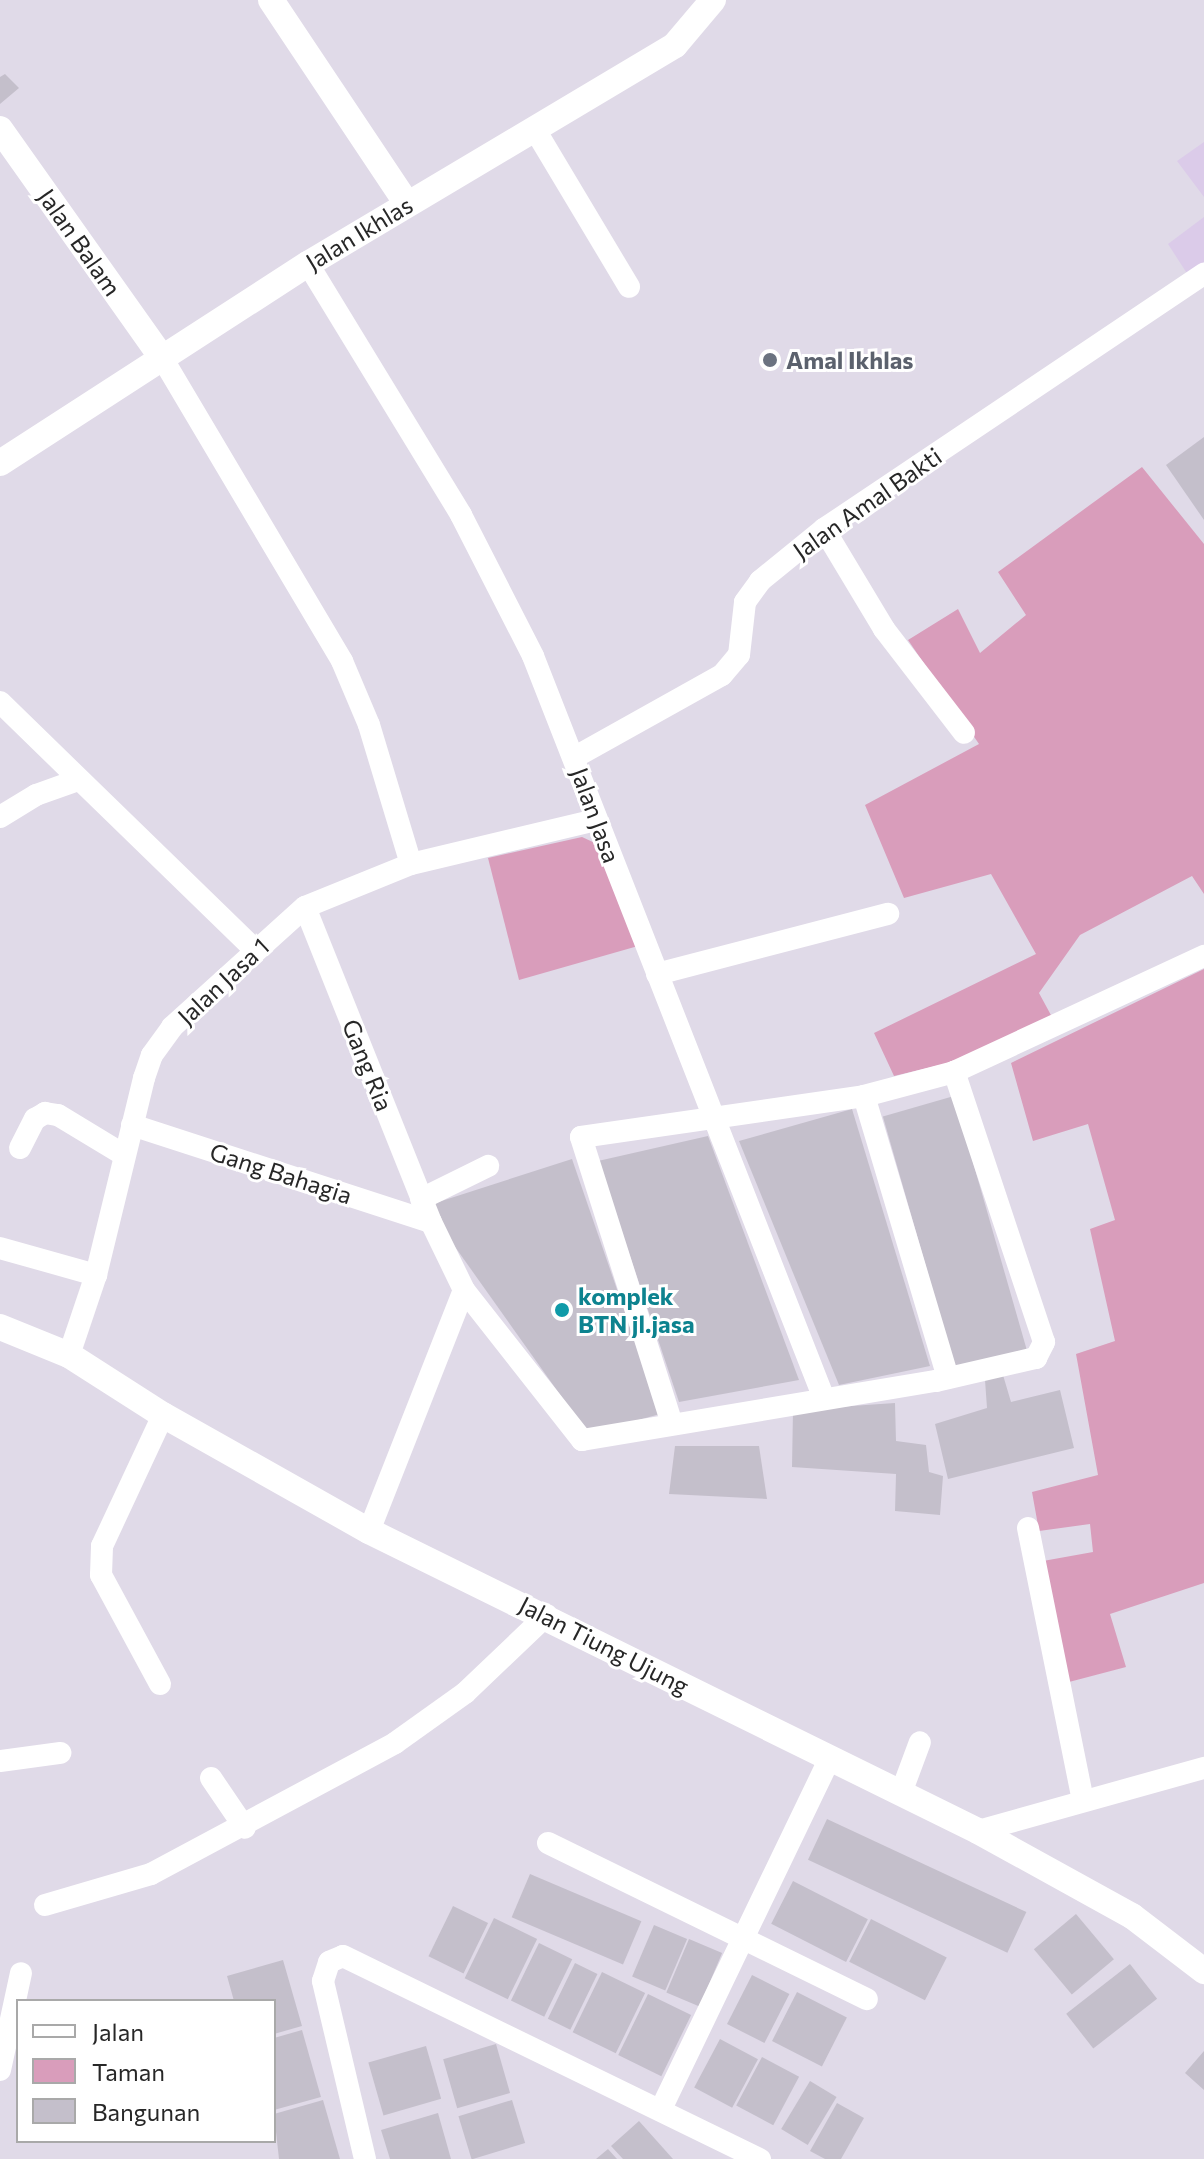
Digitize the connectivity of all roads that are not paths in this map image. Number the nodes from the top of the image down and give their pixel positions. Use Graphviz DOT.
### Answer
graph roads {
  1 [pos="271,0"];
  2 [pos="713,0"];
  3 [pos="534,128"];
  4 [pos="0,129"];
  5 [pos="407,204"];
  6 [pos="308,264"];
  7 [pos="1204,274"];
  8 [pos="629,287"];
  9 [pos="161,356"];
  10 [pos="0,463"];
  11 [pos="824,529"];
  12 [pos="0,702"];
  13 [pos="964,733"];
  14 [pos="575,757"];
  15 [pos="78,780"];
  16 [pos="0,817"];
  17 [pos="596,820"];
  18 [pos="411,864"];
  19 [pos="305,907"];
  20 [pos="888,914"];
  21 [pos="255,950"];
  22 [pos="1204,956"];
  23 [pos="657,974"];
  24 [pos="954,1072"];
  25 [pos="864,1096"];
  26 [pos="715,1117"];
  27 [pos="132,1125"];
  28 [pos="20,1148"];
  29 [pos="124,1155"];
  30 [pos="488,1166"];
  31 [pos="421,1199"];
  32 [pos="431,1222"];
  33 [pos="0,1248"];
  34 [pos="96,1275"];
  35 [pos="464,1290"];
  36 [pos="0,1327"];
  37 [pos="69,1355"];
  38 [pos="948,1378"];
  39 [pos="823,1396"];
  40 [pos="163,1415"];
  41 [pos="672,1424"];
  42 [pos="1028,1528"];
  43 [pos="369,1531"];
  44 [pos="547,1615"];
  45 [pos="160,1684"];
  46 [pos="920,1742"];
  47 [pos="60,1753"];
  48 [pos="829,1760"];
  49 [pos="0,1761"];
  50 [pos="1204,1768"];
  51 [pos="211,1778"];
  52 [pos="901,1793"];
  53 [pos="1083,1801"];
  54 [pos="245,1828"];
  55 [pos="978,1831"];
  56 [pos="548,1843"];
  57 [pos="45,1905"];
  58 [pos="742,1938"];
  59 [pos="1204,1971"];
  60 [pos="21,1973"];
  61 [pos="867,1999"];
  62 [pos="0,2070"];
  63 [pos="661,2109"];
  64 [pos="365,2159"];
  65 [pos="760,2159"];
  1 -- 5 [label="street"];
  2 -- 3 [label="street, Jalan Ikhlas"];
  3 -- 5 [label="street, Jalan Ikhlas"];
  3 -- 8 [label="street"];
  4 -- 9 [label="street, Jalan Balam"];
  5 -- 6 [label="street, Jalan Ikhlas"];
  6 -- 9 [label="street, Jalan Ikhlas"];
  6 -- 14 [label="street, Jalan Jasa"];
  7 -- 11 [label="street, Jalan Amal Bakti"];
  9 -- 10 [label="street, Jalan Ikhlas"];
  9 -- 18 [label="street"];
  11 -- 13 [label="street"];
  11 -- 14 [label="street, Jalan Amal Bakti"];
  12 -- 15 [label="street"];
  14 -- 17 [label="street, Jalan Jasa"];
  15 -- 16 [label="street"];
  15 -- 21 [label="street"];
  17 -- 18 [label="street, Jalan Jasa 1"];
  17 -- 23 [label="street, Jalan Jasa"];
  18 -- 19 [label="street, Jalan Jasa 1"];
  19 -- 21 [label="street, Jalan Jasa 1"];
  19 -- 31 [label="street, Gang Ria"];
  20 -- 23 [label="street"];
  21 -- 27 [label="street, Jalan Jasa 1"];
  22 -- 24 [label="street"];
  23 -- 26 [label="street, Jalan Jasa"];
  24 -- 25 [label="street"];
  24 -- 38 [label="street, Gang Ria"];
  25 -- 26 [label="street"];
  25 -- 38 [label="street"];
  26 -- 39 [label="street, Jalan Jasa"];
  26 -- 41 [label="street"];
  27 -- 29 [label="street, Jalan Jasa 1"];
  27 -- 32 [label="street, Gang Bahagia"];
  28 -- 29 [label="street"];
  29 -- 34 [label="street, Jalan Jasa 1"];
  30 -- 31 [label="street"];
  31 -- 32 [label="street, Gang Ria"];
  32 -- 35 [label="street, Gang Ria"];
  33 -- 34 [label="street"];
  34 -- 37 [label="street, Jalan Jasa 1"];
  35 -- 41 [label="street, Gang Ria"];
  35 -- 43 [label="street"];
  36 -- 37 [label="street, Jalan Tiung Ujung"];
  37 -- 40 [label="street, Jalan Tiung Ujung"];
  38 -- 39 [label="street, Gang Ria"];
  39 -- 41 [label="street, Gang Ria"];
  40 -- 43 [label="street, Jalan Tiung Ujung"];
  40 -- 45 [label="street"];
  42 -- 53 [label="street"];
  43 -- 44 [label="street, Jalan Tiung Ujung"];
  44 -- 48 [label="street, Jalan Tiung Ujung"];
  44 -- 54 [label="street"];
  46 -- 52 [label="street"];
  47 -- 49 [label="street"];
  48 -- 52 [label="street, Jalan Tiung Ujung"];
  48 -- 58 [label="street"];
  50 -- 53 [label="street"];
  51 -- 54 [label="street"];
  52 -- 55 [label="street, Jalan Tiung Ujung"];
  53 -- 55 [label="street"];
  54 -- 57 [label="street"];
  55 -- 59 [label="street, Jalan Tiung Ujung"];
  56 -- 58 [label="street"];
  58 -- 61 [label="street"];
  58 -- 63 [label="street"];
  60 -- 62 [label="street"];
  63 -- 64 [label="street"];
  63 -- 65 [label="street"];
}
